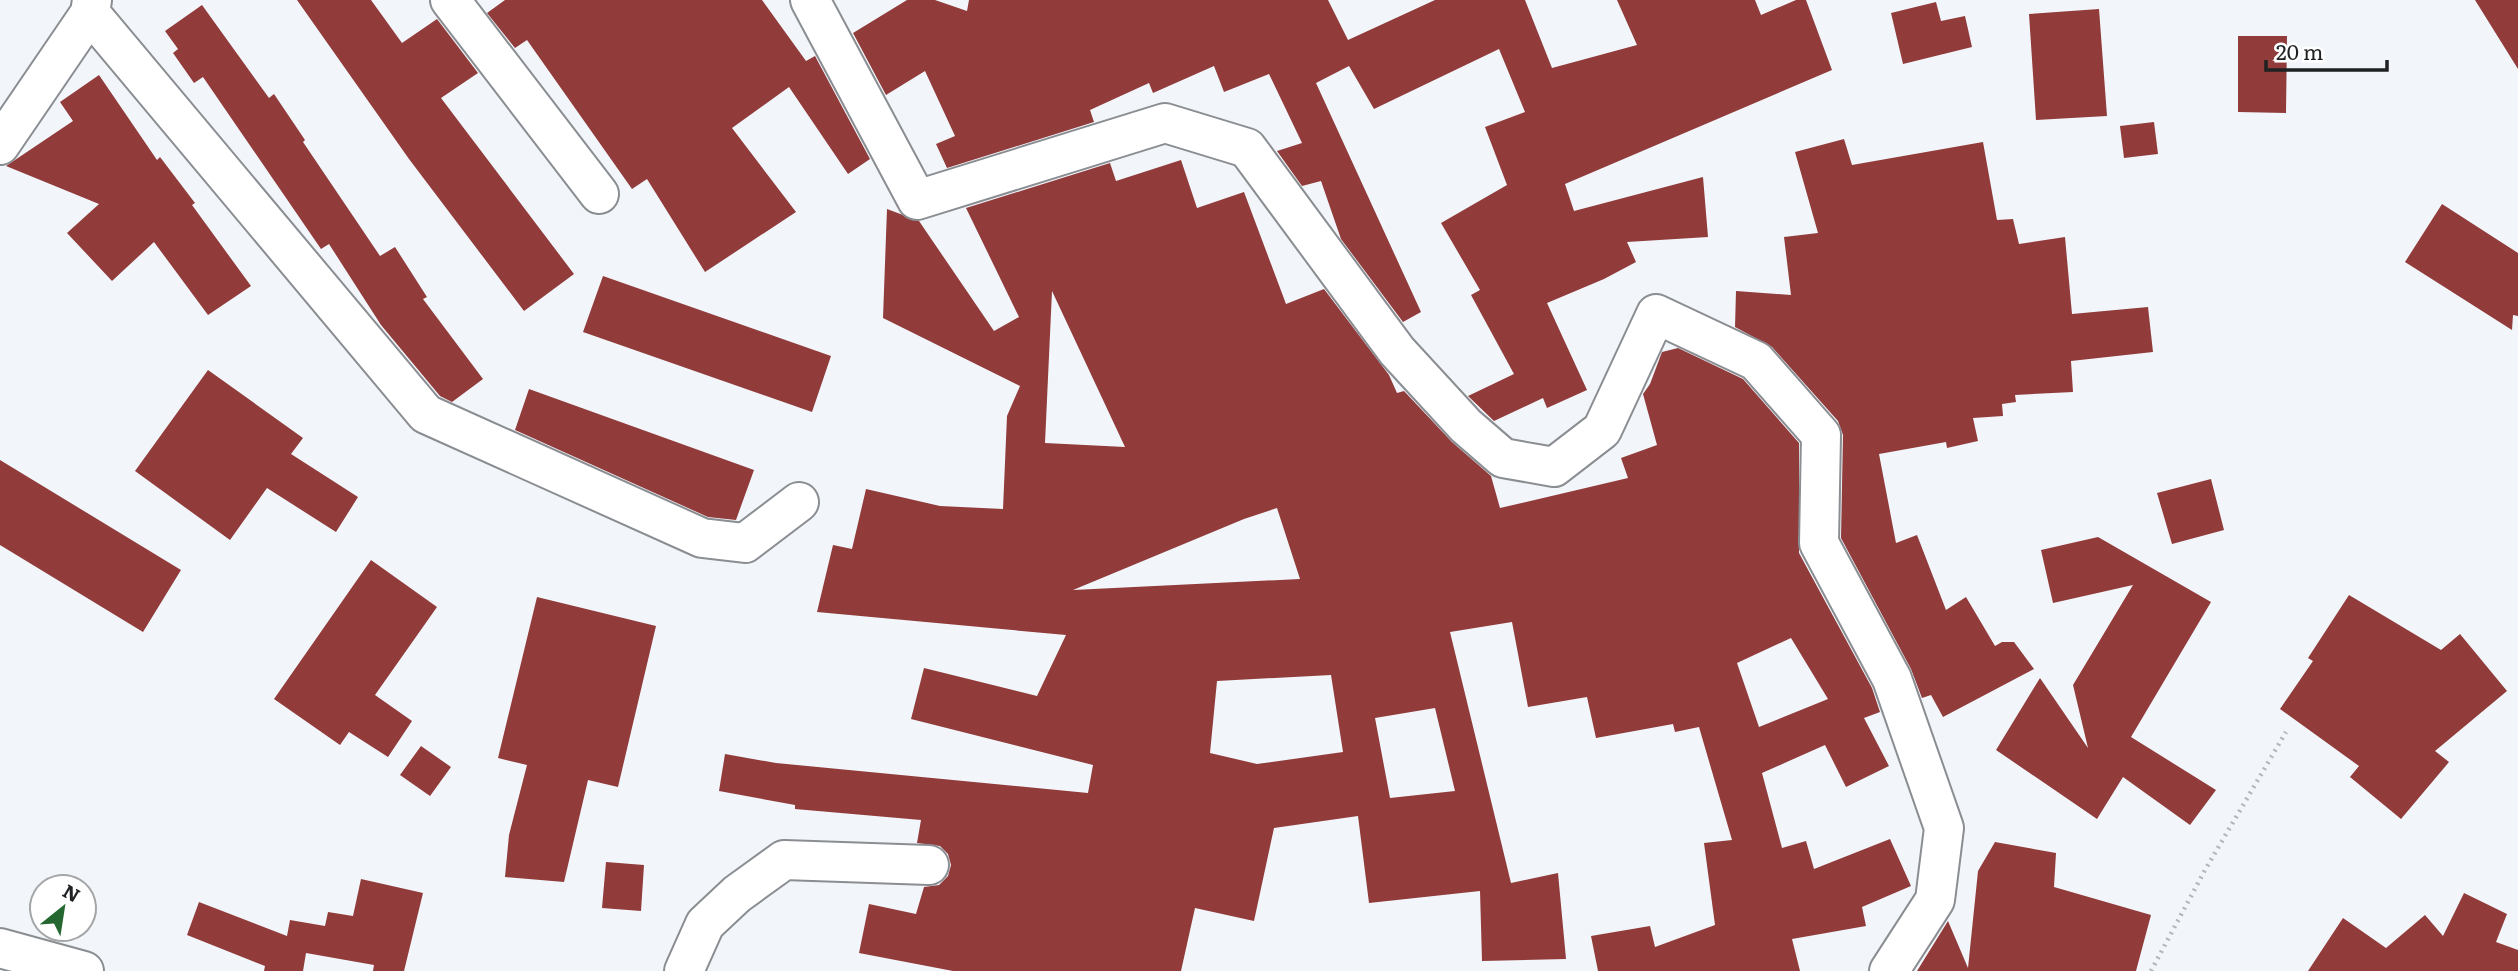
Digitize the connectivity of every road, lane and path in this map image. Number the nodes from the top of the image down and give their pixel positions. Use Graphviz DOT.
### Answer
graph roads {
  1 [pos="450,0"];
  2 [pos="810,0"];
  3 [pos="97,4"];
  4 [pos="0,145"];
  5 [pos="599,194"];
  6 [pos="799,502"];
  7 [pos="2286,732"];
  8 [pos="929,865"];
  9 [pos="0,948"];
  10 [pos="84,971"];
  11 [pos="684,971"];
  12 [pos="1889,971"];
  13 [pos="2151,971"];
  1 -- 5 [label="street"];
  2 -- 12 [label="street"];
  3 -- 4 [label="street"];
  3 -- 6 [label="street"];
  7 -- 13 [label="path"];
  8 -- 11 [label="street"];
  9 -- 10 [label="street"];
}
